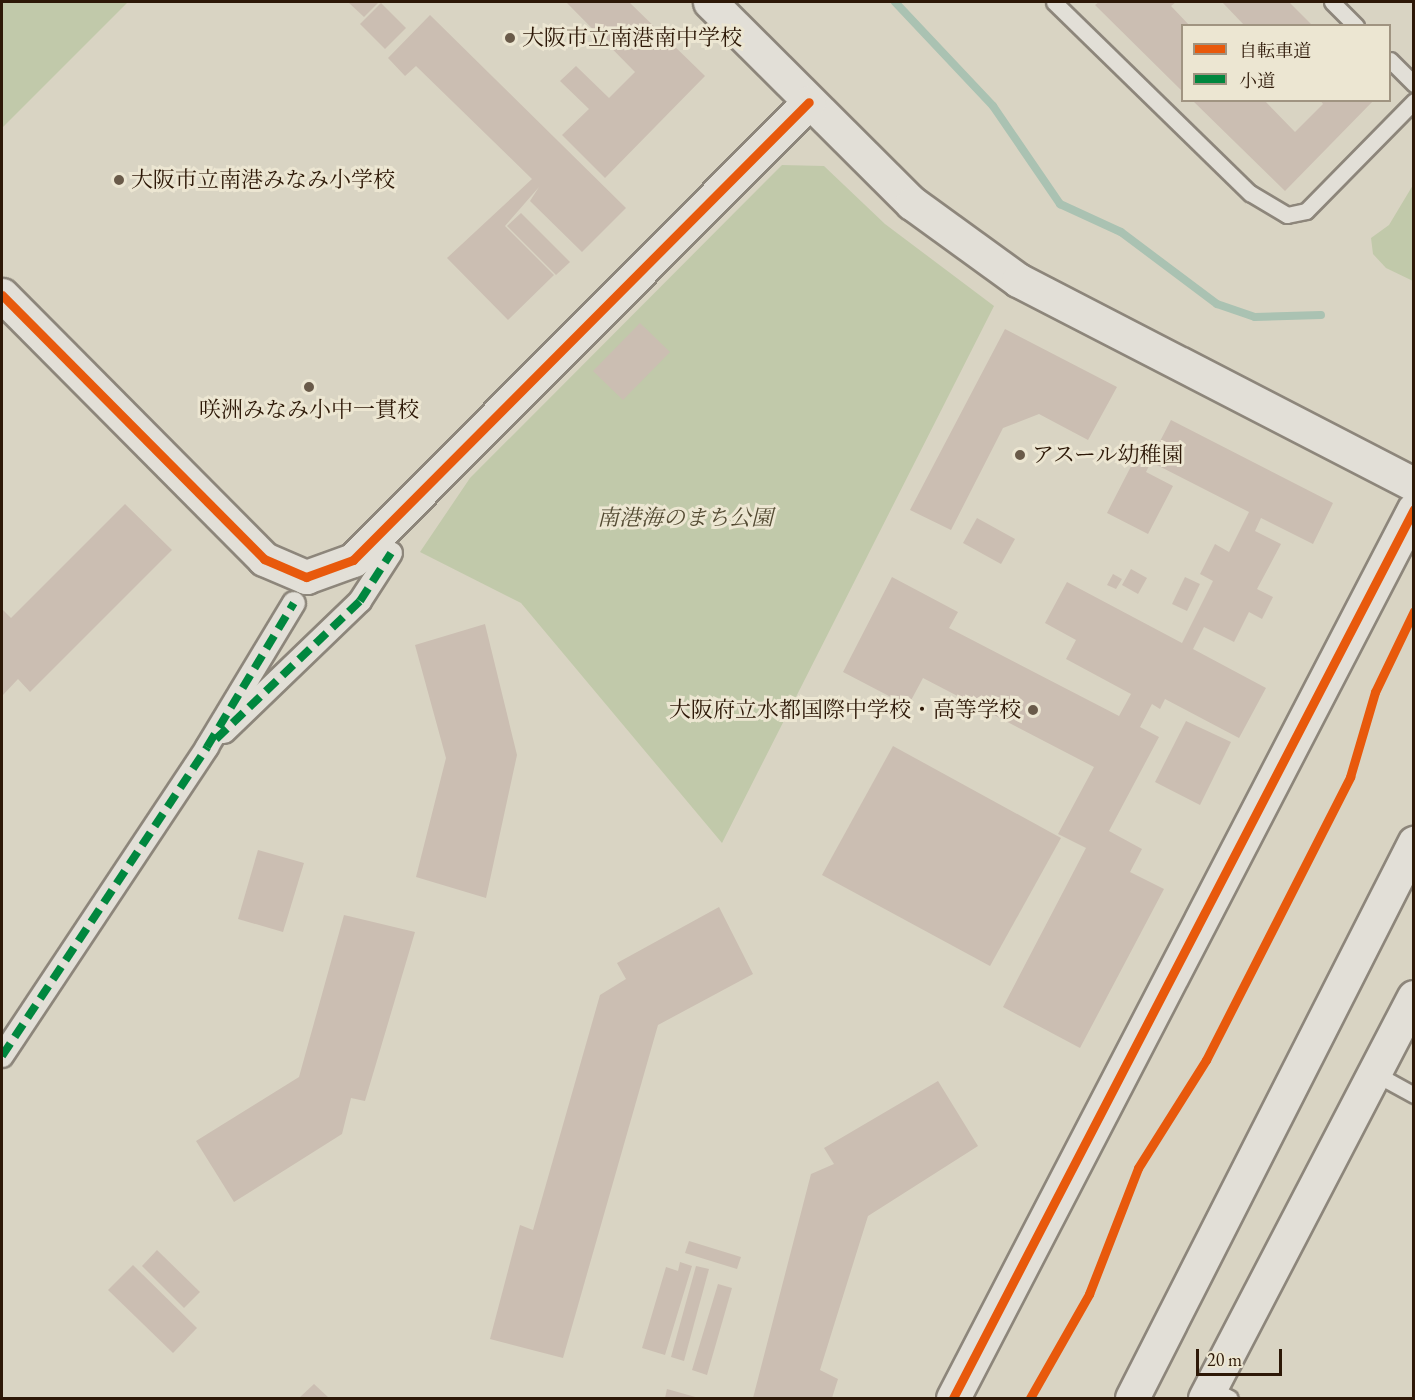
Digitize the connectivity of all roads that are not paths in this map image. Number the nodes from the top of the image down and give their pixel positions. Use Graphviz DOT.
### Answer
graph roads {
  1 [pos="710,2"];
  2 [pos="1054,2"];
  3 [pos="1332,2"];
  4 [pos="1354,24"];
  5 [pos="1391,62"];
  6 [pos="1413,84"];
  7 [pos="1413,101"];
  8 [pos="809,102"];
  9 [pos="2,296"];
  10 [pos="1413,484"];
  11 [pos="1413,509"];
  12 [pos="391,553"];
  13 [pos="294,603"];
  14 [pos="207,747"];
  15 [pos="1413,843"];
  16 [pos="1413,997"];
  17 [pos="2,1056"];
  18 [pos="1374,1073"];
  19 [pos="1413,1095"];
  20 [pos="1215,1395"];
  21 [pos="952,1398"];
  22 [pos="1132,1398"];
  1 -- 8 [label="street"];
  2 -- 7 [label="lane"];
  3 -- 4 [label="lane"];
  5 -- 6 [label="lane"];
  8 -- 9 [label="street"];
  8 -- 10 [label="street"];
  11 -- 21 [label="street"];
  12 -- 14 [label="street"];
  13 -- 14 [label="street"];
  14 -- 17 [label="street"];
  15 -- 22 [label="street"];
  16 -- 18 [label="street"];
  18 -- 19 [label="lane"];
  18 -- 20 [label="street"];
}
